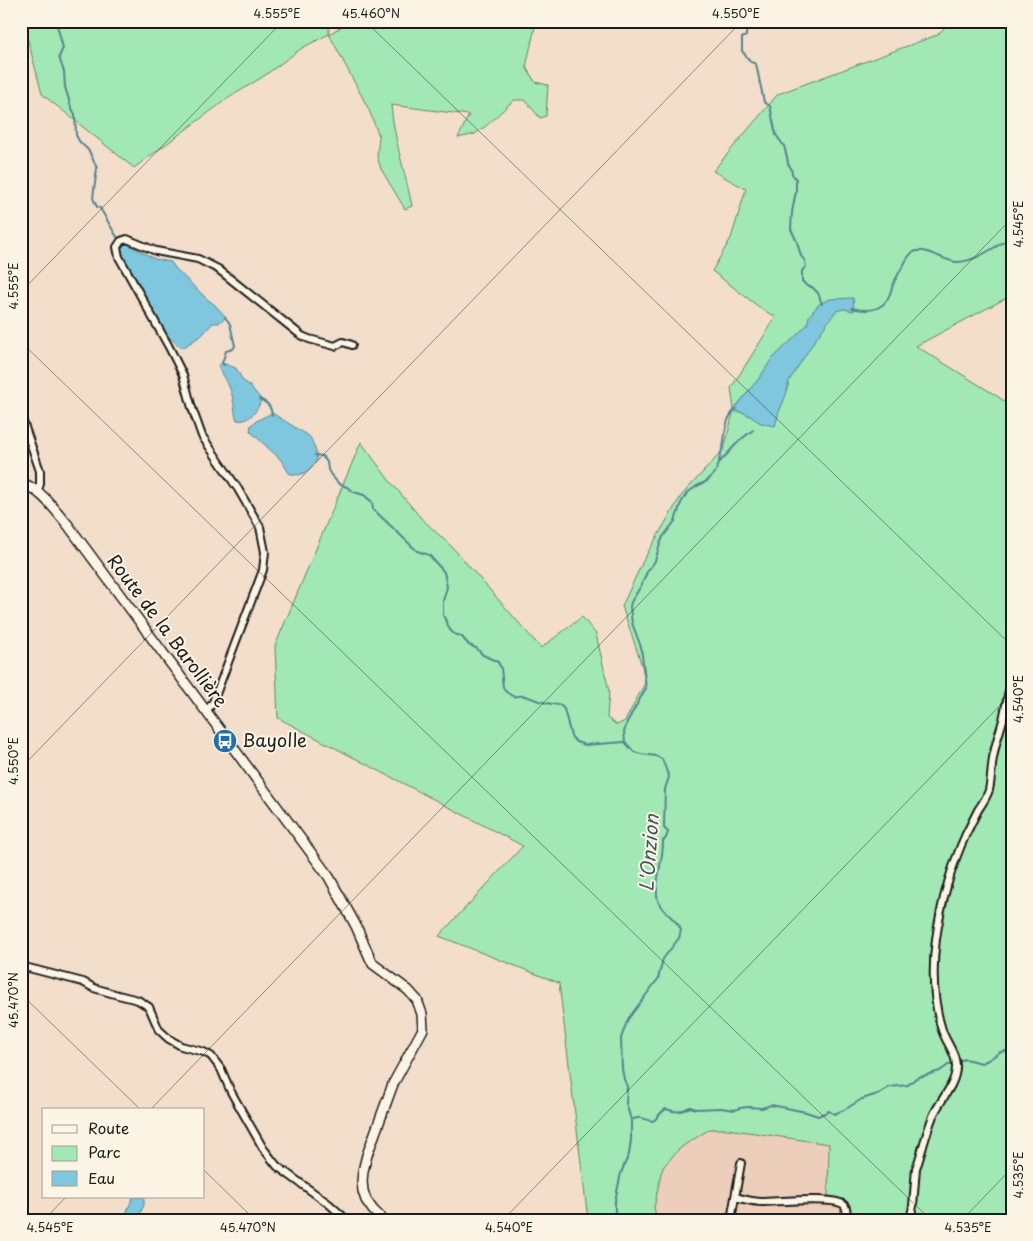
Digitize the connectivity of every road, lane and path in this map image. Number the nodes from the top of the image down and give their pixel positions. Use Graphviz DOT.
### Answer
graph roads {
  1 [pos="352,345"];
  2 [pos="21,416"];
  3 [pos="21,483"];
  4 [pos="37,492"];
  5 [pos="1012,679"];
  6 [pos="207,712"];
  7 [pos="21,966"];
  8 [pos="741,1163"];
  9 [pos="735,1197"];
  10 [pos="347,1220"];
  11 [pos="383,1220"];
  12 [pos="477,1220"];
  13 [pos="484,1220"];
  14 [pos="731,1220"];
  15 [pos="846,1220"];
  16 [pos="910,1220"];
  1 -- 6 [label="street"];
  2 -- 4 [label="street"];
  3 -- 4 [label="main road, Route de la Barollière"];
  4 -- 6 [label="main road, Route de la Barollière"];
  5 -- 16 [label="street"];
  6 -- 11 [label="main road, Route de la Barollière"];
  7 -- 10 [label="street"];
  8 -- 9 [label="street"];
  9 -- 14 [label="street"];
  9 -- 15 [label="street"];
  12 -- 13 [label="main road"];
}
